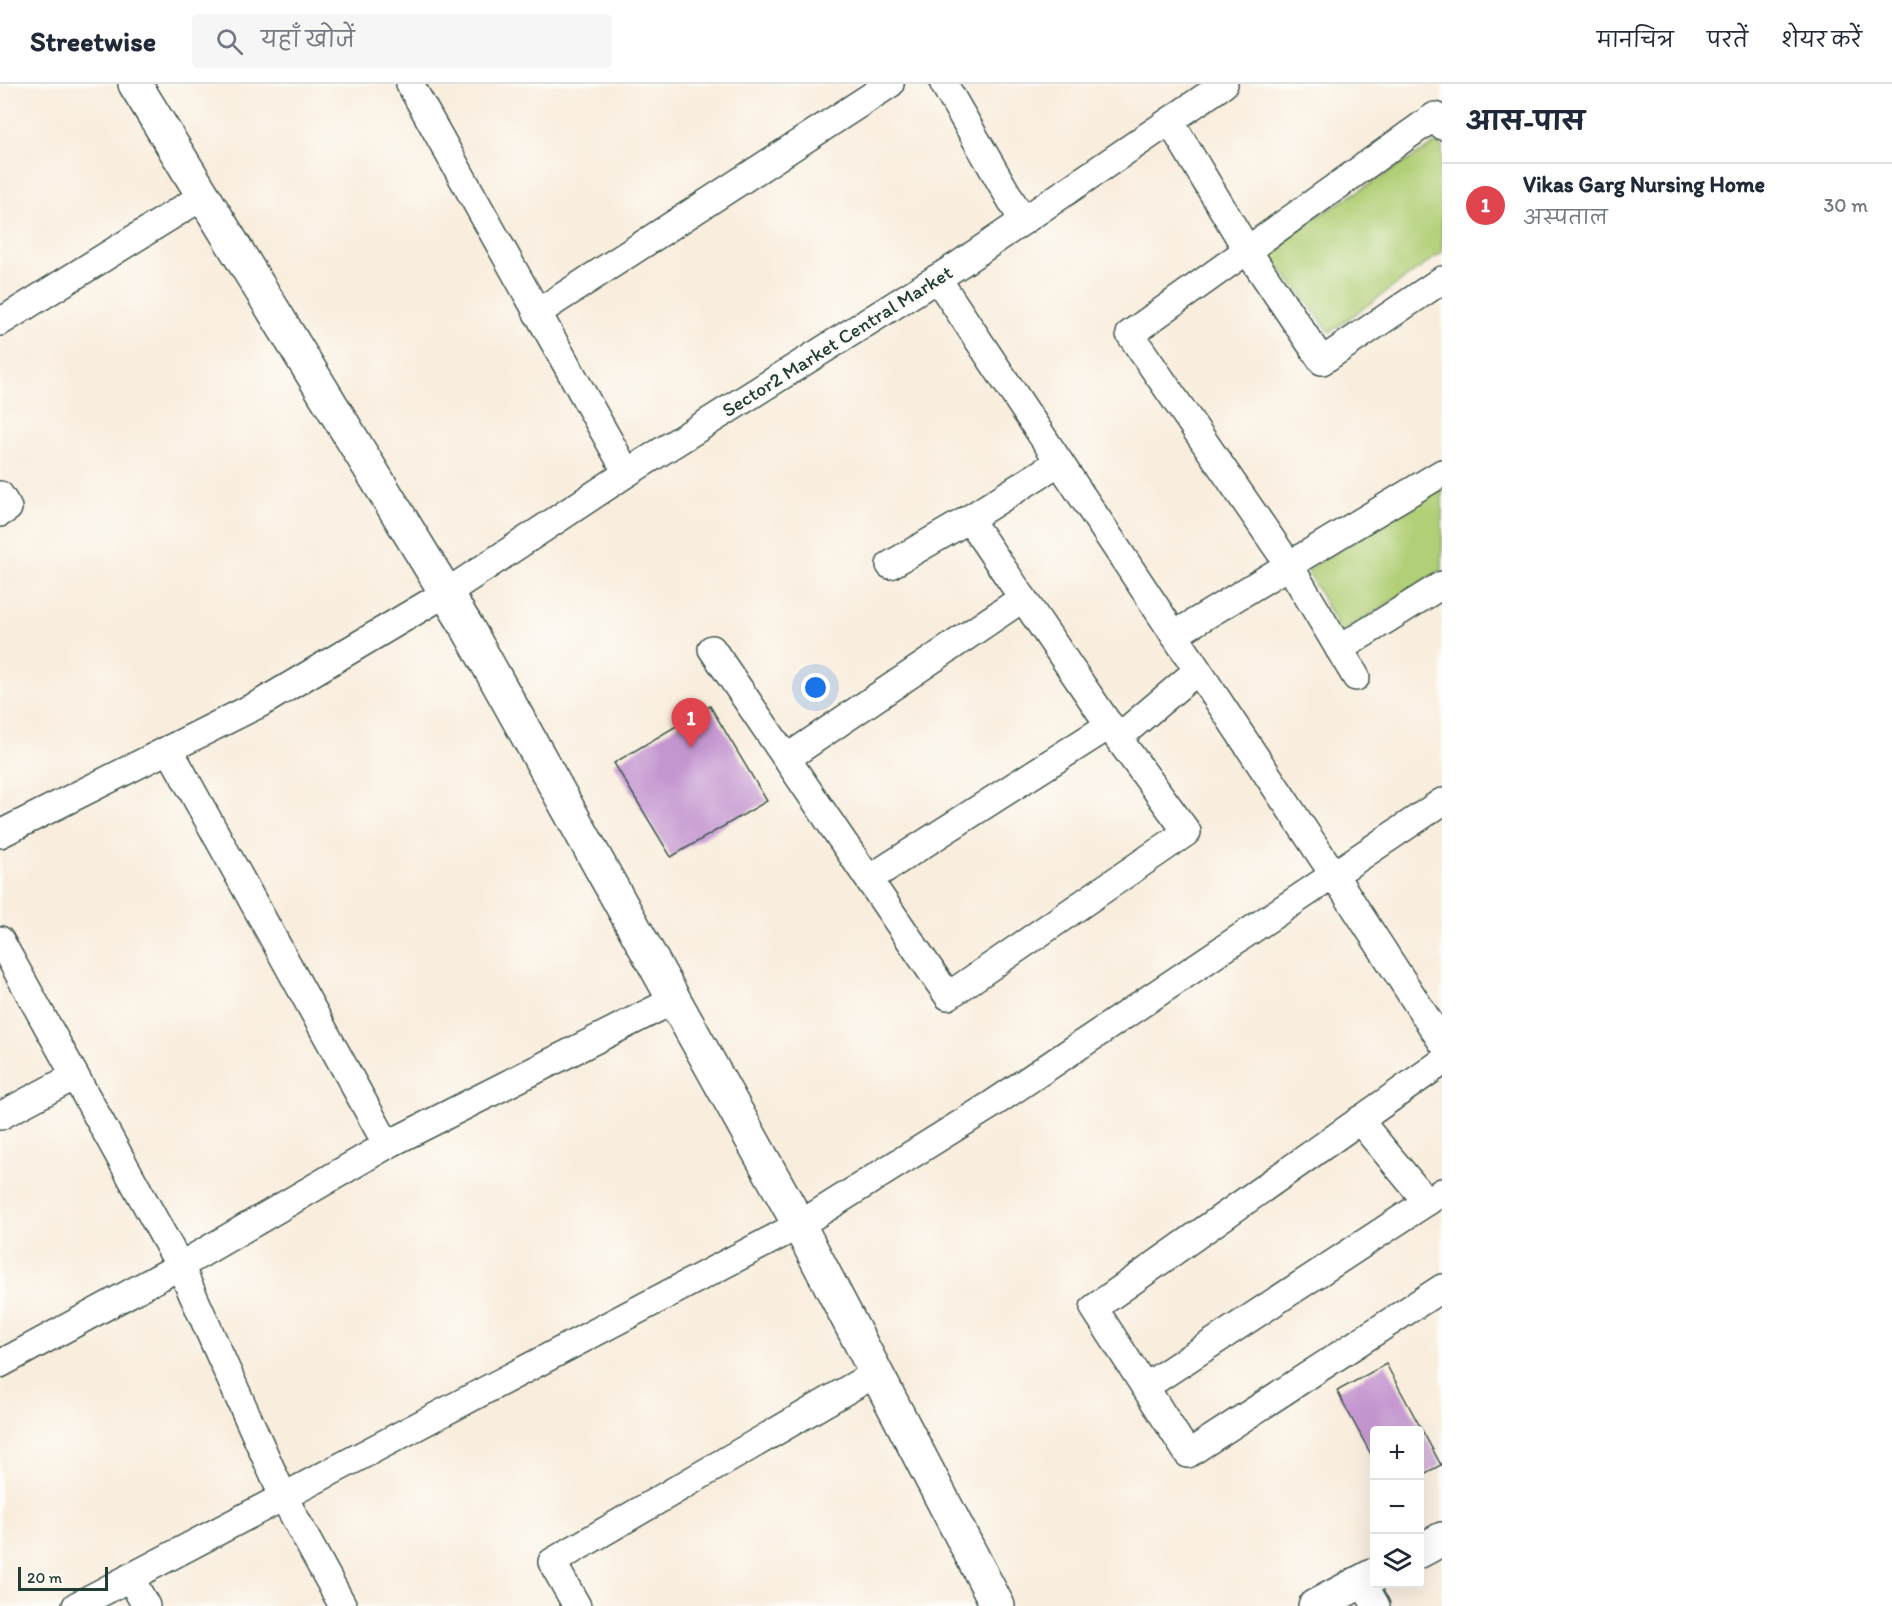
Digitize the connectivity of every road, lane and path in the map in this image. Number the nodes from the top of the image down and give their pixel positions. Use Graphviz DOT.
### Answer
graph roads {
  1 [pos="135,84"];
  2 [pos="410,84"];
  3 [pos="890,84"];
  4 [pos="944,84"];
  5 [pos="1224,84"];
  6 [pos="1170,121"];
  7 [pos="1442,126"];
  8 [pos="203,196"];
  9 [pos="1023,221"];
  10 [pos="1247,250"];
  11 [pos="937,278"];
  12 [pos="1442,280"];
  13 [pos="537,313"];
  14 [pos="0,322"];
  15 [pos="1059,462"];
  16 [pos="627,473"];
  17 [pos="1442,473"];
  18 [pos="0,495"];
  19 [pos="0,513"];
  20 [pos="969,519"];
  21 [pos="890,565"];
  22 [pos="1288,565"];
  23 [pos="1442,585"];
  24 [pos="446,593"];
  25 [pos="1023,598"];
  26 [pos="1173,635"];
  27 [pos="712,649"];
  28 [pos="1339,649"];
  29 [pos="1197,671"];
  30 [pos="1356,677"];
  31 [pos="1114,731"];
  32 [pos="169,749"];
  33 [pos="787,758"];
  34 [pos="1442,802"];
  35 [pos="0,834"];
  36 [pos="1334,875"];
  37 [pos="869,879"];
  38 [pos="0,940"];
  39 [pos="674,1000"];
  40 [pos="1442,1042"];
  41 [pos="1442,1062"];
  42 [pos="75,1076"];
  43 [pos="0,1116"];
  44 [pos="1359,1120"];
  45 [pos="387,1145"];
  46 [pos="1434,1197"];
  47 [pos="799,1225"];
  48 [pos="180,1266"];
  49 [pos="1442,1288"];
  50 [pos="0,1364"];
  51 [pos="876,1372"];
  52 [pos="1144,1387"];
  53 [pos="283,1496"];
  54 [pos="1442,1539"];
  55 [pos="1424,1548"];
  56 [pos="130,1577"];
  57 [pos="1370,1587"];
  58 [pos="75,1606"];
  59 [pos="146,1606"];
  60 [pos="343,1606"];
  61 [pos="577,1606"];
  62 [pos="998,1606"];
  63 [pos="1315,1606"];
  1 -- 8 [label="street"];
  2 -- 13 [label="street"];
  3 -- 13 [label="street"];
  4 -- 9 [label="street"];
  5 -- 6 [label="street, Sector2 Market Central Market"];
  6 -- 9 [label="street, Sector2 Market Central Market"];
  6 -- 10 [label="street"];
  7 -- 10 [label="street"];
  8 -- 14 [label="street"];
  8 -- 24 [label="street"];
  9 -- 11 [label="street, Sector2 Market Central Market"];
  10 -- 12 [label="street"];
  10 -- 22 [label="street"];
  11 -- 15 [label="street"];
  11 -- 16 [label="street, Sector2 Market Central Market"];
  13 -- 16 [label="street"];
  15 -- 20 [label="street"];
  15 -- 26 [label="street"];
  16 -- 24 [label="street, Sector2 Market Central Market"];
  17 -- 22 [label="street"];
  18 -- 19 [label="street"];
  20 -- 21 [label="street"];
  20 -- 25 [label="street"];
  22 -- 26 [label="street"];
  22 -- 28 [label="street"];
  23 -- 28 [label="street"];
  24 -- 32 [label="street, Sector2 Market Central Market"];
  24 -- 39 [label="street"];
  25 -- 31 [label="street"];
  25 -- 33 [label="street"];
  26 -- 29 [label="street"];
  27 -- 33 [label="street"];
  28 -- 30 [label="street"];
  29 -- 31 [label="street"];
  29 -- 36 [label="street"];
  31 -- 37 [label="street"];
  31 -- 37 [label="street"];
  32 -- 35 [label="street, Sector2 Market Central Market"];
  32 -- 45 [label="street"];
  33 -- 37 [label="street"];
  34 -- 36 [label="street"];
  36 -- 40 [label="street"];
  36 -- 47 [label="street"];
  38 -- 42 [label="street"];
  39 -- 45 [label="street"];
  39 -- 47 [label="street"];
  41 -- 44 [label="street"];
  42 -- 43 [label="street"];
  42 -- 48 [label="street"];
  44 -- 46 [label="street"];
  44 -- 52 [label="street"];
  45 -- 48 [label="street"];
  46 -- 52 [label="street"];
  47 -- 51 [label="street"];
  47 -- 53 [label="street"];
  48 -- 50 [label="street"];
  48 -- 53 [label="street"];
  49 -- 52 [label="street"];
  51 -- 61 [label="street"];
  51 -- 62 [label="street"];
  53 -- 56 [label="street"];
  53 -- 60 [label="street"];
  54 -- 55 [label="street"];
  56 -- 58 [label="street"];
  56 -- 59 [label="street"];
  57 -- 63 [label="street"];
}
